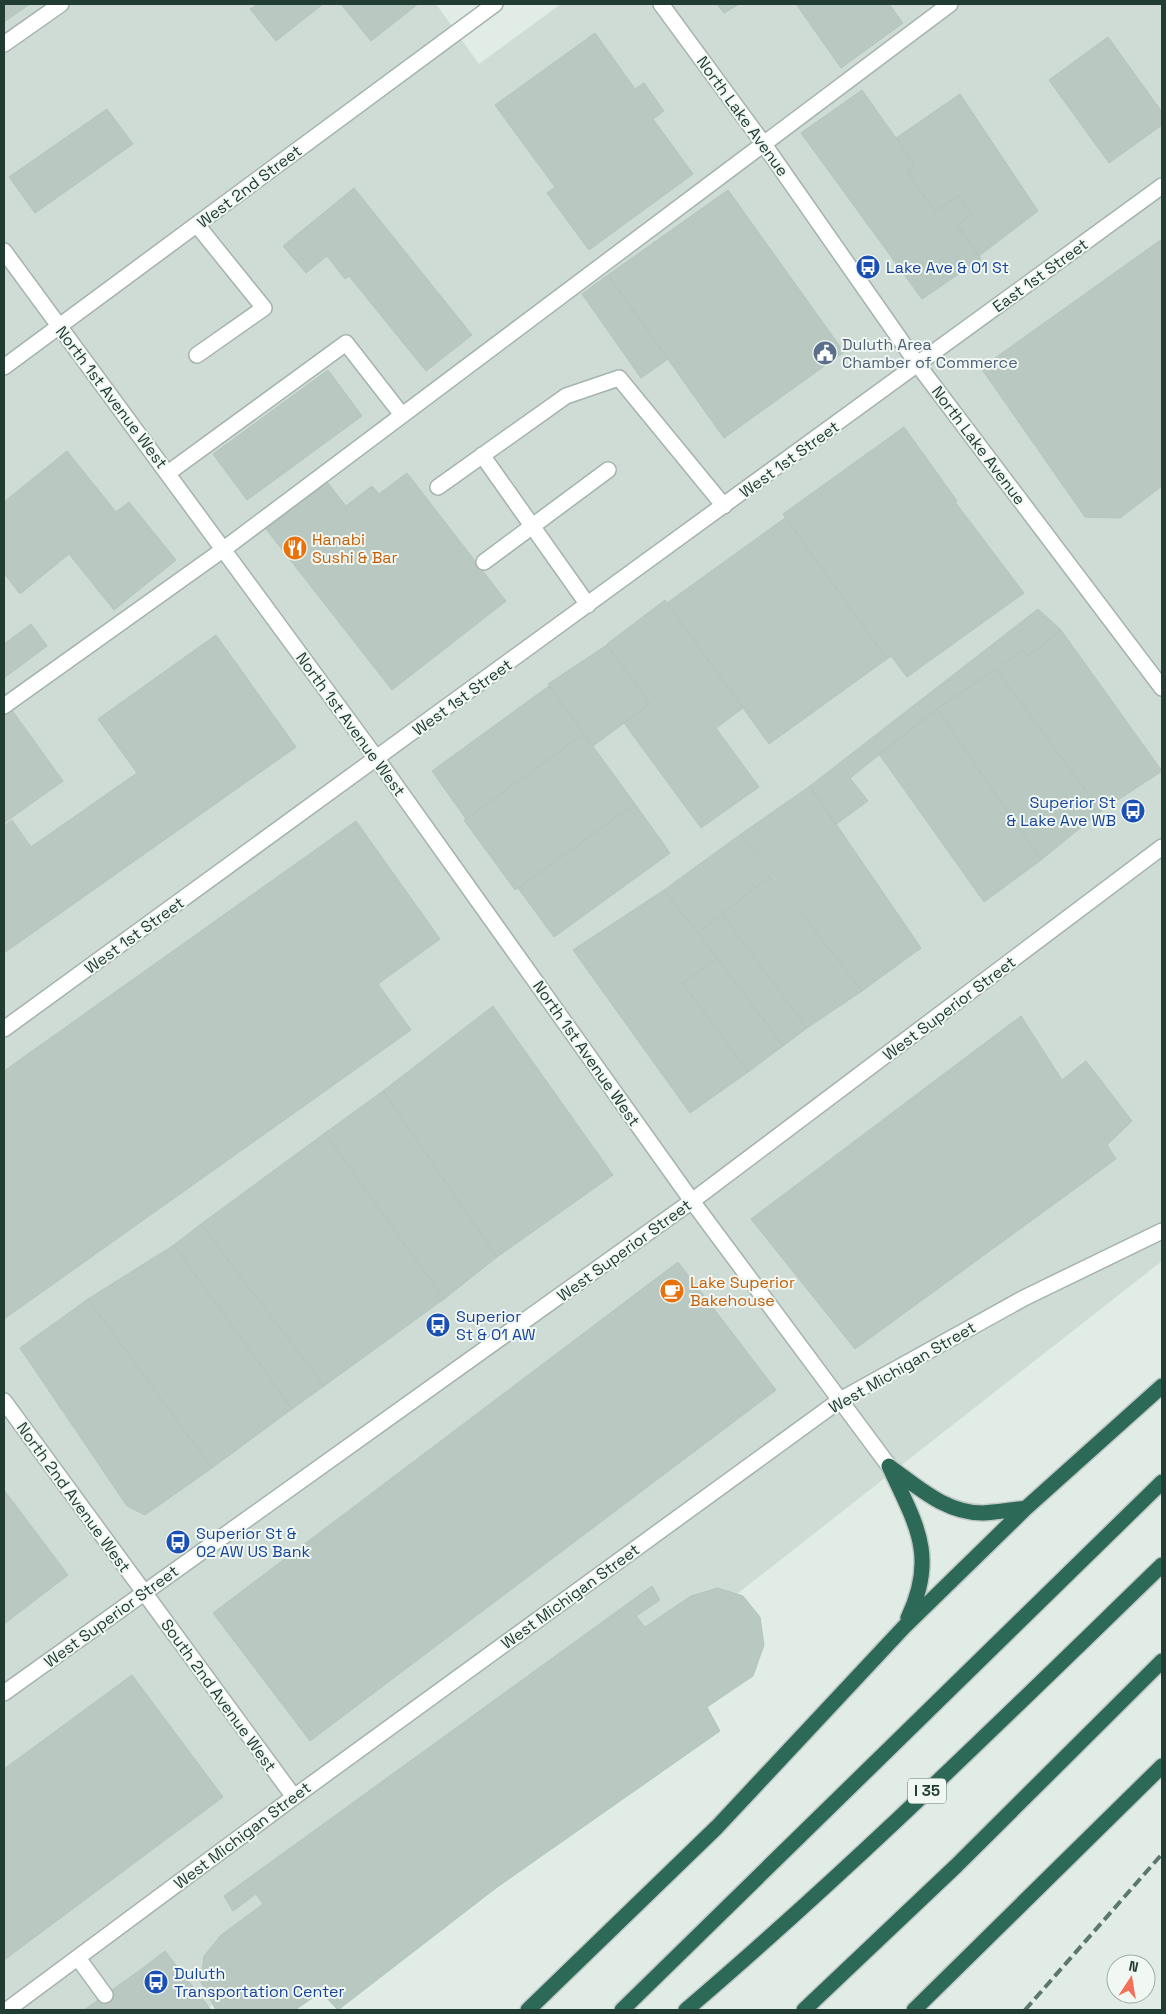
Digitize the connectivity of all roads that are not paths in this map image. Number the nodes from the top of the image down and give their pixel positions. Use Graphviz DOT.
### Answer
graph roads {
  1 [pos="61,4"];
  2 [pos="495,4"];
  3 [pos="661,4"];
  4 [pos="950,4"];
  5 [pos="4,44"];
  6 [pos="763,143"];
  7 [pos="1162,186"];
  8 [pos="197,225"];
  9 [pos="4,251"];
  10 [pos="60,327"];
  11 [pos="197,355"];
  12 [pos="918,365"];
  13 [pos="4,367"];
  14 [pos="402,415"];
  15 [pos="482,455"];
  16 [pos="608,470"];
  17 [pos="168,473"];
  18 [pos="438,486"];
  19 [pos="724,506"];
  20 [pos="532,526"];
  21 [pos="224,548"];
  22 [pos="484,562"];
  23 [pos="588,605"];
  24 [pos="1162,688"];
  25 [pos="4,706"];
  26 [pos="377,759"];
  27 [pos="1162,847"];
  28 [pos="4,1029"];
  29 [pos="692,1201"];
  30 [pos="1162,1231"];
  31 [pos="1162,1386"];
  32 [pos="840,1400"];
  33 [pos="4,1401"];
  34 [pos="889,1466"];
  35 [pos="1162,1482"];
  36 [pos="1026,1508"];
  37 [pos="1162,1566"];
  38 [pos="144,1593"];
  39 [pos="904,1627"];
  40 [pos="1162,1661"];
  41 [pos="4,1693"];
  42 [pos="1162,1766"];
  43 [pos="294,1797"];
  44 [pos="78,1958"];
  45 [pos="105,1995"];
  46 [pos="7,2010"];
  47 [pos="528,2010"];
  48 [pos="622,2010"];
  49 [pos="686,2010"];
  50 [pos="804,2010"];
  51 [pos="914,2010"];
  1 -- 5 [label="street"];
  2 -- 8 [label="street, West 2nd Street"];
  3 -- 6 [label="street, North Lake Avenue"];
  4 -- 6 [label="street"];
  6 -- 12 [label="street, North Lake Avenue"];
  6 -- 14 [label="street"];
  7 -- 12 [label="street, East 1st Street"];
  8 -- 10 [label="street, West 2nd Street"];
  8 -- 11 [label="street"];
  9 -- 10 [label="street, North 1st Avenue West"];
  10 -- 13 [label="street, West 2nd Street"];
  10 -- 17 [label="street, North 1st Avenue West"];
  12 -- 19 [label="street, West 1st Street"];
  12 -- 24 [label="street, North Lake Avenue"];
  14 -- 17 [label="street"];
  14 -- 21 [label="street"];
  15 -- 18 [label="street"];
  15 -- 19 [label="street"];
  15 -- 20 [label="street"];
  16 -- 20 [label="street"];
  17 -- 21 [label="street, North 1st Avenue West"];
  19 -- 23 [label="street, West 1st Street"];
  20 -- 22 [label="street"];
  20 -- 23 [label="street"];
  21 -- 25 [label="street"];
  21 -- 26 [label="street, North 1st Avenue West"];
  23 -- 26 [label="street, West 1st Street"];
  26 -- 28 [label="street, West 1st Street"];
  26 -- 29 [label="street, North 1st Avenue West"];
  27 -- 29 [label="street, West Superior Street"];
  29 -- 32 [label="street, North 1st Avenue West"];
  29 -- 38 [label="street, West Superior Street"];
  30 -- 32 [label="street, West Michigan Street"];
  31 -- 36 [label="highway"];
  32 -- 34 [label="street, North 1st Avenue West"];
  32 -- 43 [label="street, West Michigan Street"];
  33 -- 38 [label="street, North 2nd Avenue West"];
  34 -- 36 [label="highway"];
  34 -- 39 [label="highway"];
  35 -- 48 [label="highway"];
  36 -- 39 [label="highway"];
  37 -- 49 [label="highway, I 35"];
  38 -- 41 [label="street, West Superior Street"];
  38 -- 43 [label="street, South 2nd Avenue West"];
  39 -- 47 [label="highway"];
  40 -- 50 [label="highway"];
  42 -- 51 [label="highway"];
  43 -- 44 [label="street, West Michigan Street"];
  44 -- 45 [label="street"];
  44 -- 46 [label="street, West Michigan Street"];
}
